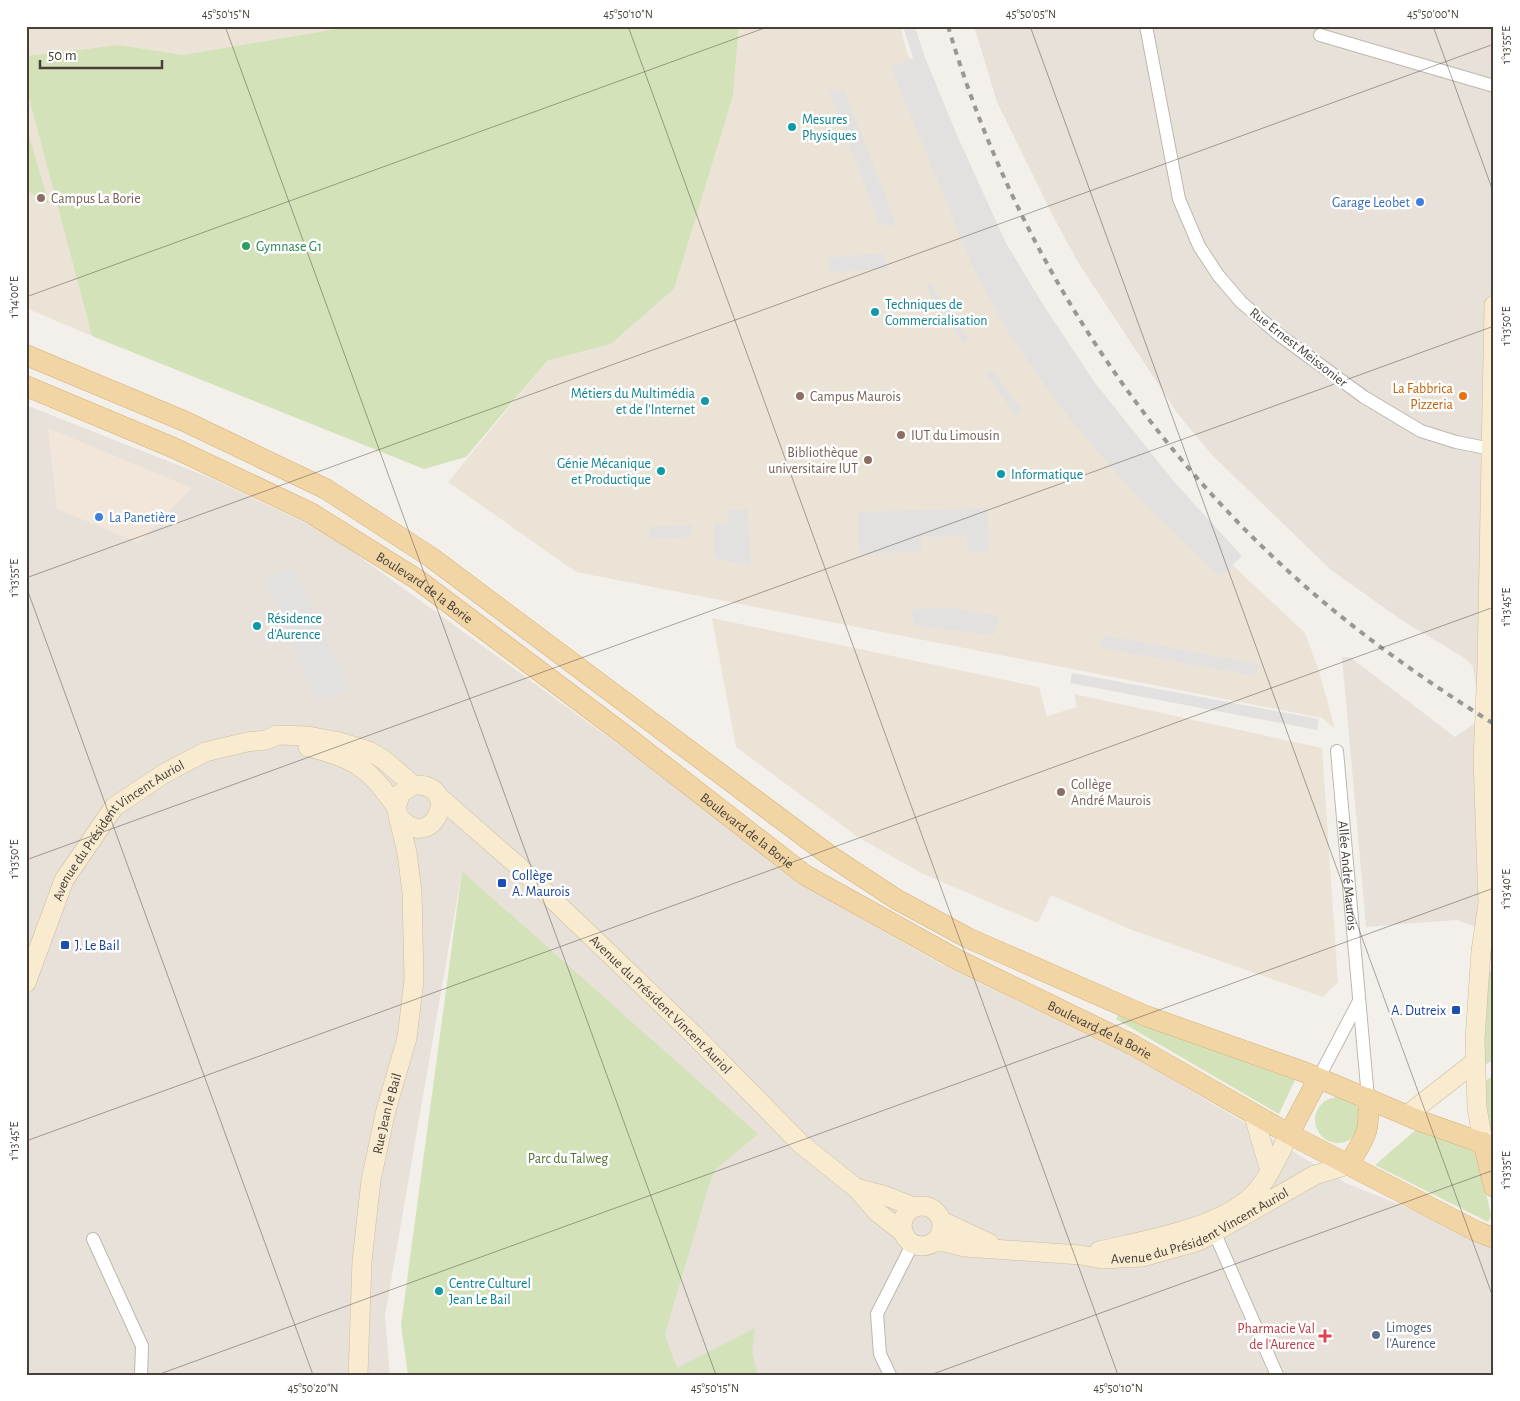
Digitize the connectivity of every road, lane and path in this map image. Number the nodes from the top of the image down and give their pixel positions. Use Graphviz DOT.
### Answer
graph roads {
  1 [pos="1146,26"];
  2 [pos="1320,35"];
  3 [pos="1494,86"];
  4 [pos="1494,305"];
  5 [pos="26,355"];
  6 [pos="26,386"];
  7 [pos="1491,449"];
  8 [pos="1492,564"];
  9 [pos="266,740"];
  10 [pos="1337,751"];
  11 [pos="413,785"];
  12 [pos="438,796"];
  13 [pos="398,812"];
  14 [pos="463,820"];
  15 [pos="429,825"];
  16 [pos="1490,843"];
  17 [pos="407,853"];
  18 [pos="1488,903"];
  19 [pos="1494,943"];
  20 [pos="26,983"];
  21 [pos="1359,1001"];
  22 [pos="1475,1062"];
  23 [pos="1318,1079"];
  24 [pos="1368,1098"];
  25 [pos="1253,1113"];
  26 [pos="1407,1115"];
  27 [pos="1289,1134"];
  28 [pos="1488,1144"];
  29 [pos="1348,1165"];
  30 [pos="1270,1171"];
  31 [pos="856,1188"];
  32 [pos="1494,1188"];
  33 [pos="914,1207"];
  34 [pos="942,1221"];
  35 [pos="1215,1234"];
  36 [pos="908,1238"];
  37 [pos="1494,1238"];
  38 [pos="93,1239"];
  39 [pos="934,1242"];
  40 [pos="1007,1250"];
  41 [pos="1081,1255"];
  42 [pos="140,1375"];
  43 [pos="358,1375"];
  44 [pos="890,1375"];
  45 [pos="1277,1375"];
  1 -- 7 [label="street, Rue Ernest Meissonier"];
  2 -- 3 [label="street"];
  4 -- 7 [label="street"];
  5 -- 23 [label="main road, Boulevard de la Borie"];
  6 -- 25 [label="main road, Boulevard de la Borie"];
  7 -- 8 [label="street"];
  8 -- 16 [label="street"];
  9 -- 11 [label="street, Avenue du Président Vincent Auriol"];
  9 -- 13 [label="street, Avenue du Président Vincent Auriol"];
  9 -- 20 [label="street, Avenue du Président Vincent Auriol"];
  10 -- 21 [label="street, Allée André Maurois"];
  11 -- 12 [label="street"];
  11 -- 13 [label="street"];
  12 -- 14 [label="street, Avenue du Président Vincent Auriol"];
  12 -- 15 [label="street"];
  13 -- 15 [label="street"];
  13 -- 17 [label="street, Rue Jean le Bail"];
  14 -- 15 [label="street"];
  14 -- 31 [label="street, Avenue du Président Vincent Auriol"];
  15 -- 17 [label="street"];
  16 -- 18 [label="street"];
  17 -- 43 [label="street, Rue Jean le Bail"];
  18 -- 19 [label="street"];
  18 -- 22 [label="street"];
  21 -- 23 [label="street"];
  21 -- 24 [label="street, Allée André Maurois"];
  22 -- 26 [label="street"];
  22 -- 28 [label="street"];
  23 -- 24 [label="main road, Boulevard de la Borie"];
  23 -- 27 [label="main road"];
  24 -- 26 [label="main road, Boulevard de la Borie"];
  24 -- 29 [label="main road, Allée André Maurois"];
  25 -- 27 [label="main road, Boulevard de la Borie"];
  25 -- 30 [label="street"];
  26 -- 28 [label="main road, Boulevard de la Borie"];
  27 -- 29 [label="main road, Boulevard de la Borie"];
  27 -- 30 [label="street, Avenue du Président Vincent Auriol"];
  28 -- 32 [label="main road"];
  29 -- 35 [label="street, Avenue du Président Vincent Auriol"];
  29 -- 37 [label="main road, Boulevard de la Borie"];
  30 -- 41 [label="street, Avenue du Président Vincent Auriol"];
  31 -- 33 [label="street, Avenue du Président Vincent Auriol"];
  31 -- 36 [label="street, Avenue du Président Vincent Auriol"];
  33 -- 34 [label="street"];
  33 -- 36 [label="street"];
  34 -- 39 [label="street"];
  34 -- 40 [label="street, Avenue du Président Vincent Auriol"];
  35 -- 41 [label="street, Avenue du Président Vincent Auriol"];
  35 -- 45 [label="street"];
  36 -- 39 [label="street"];
  36 -- 44 [label="street"];
  38 -- 42 [label="street"];
  39 -- 40 [label="street, Avenue du Président Vincent Auriol"];
  40 -- 41 [label="street, Avenue du Président Vincent Auriol"];
}
